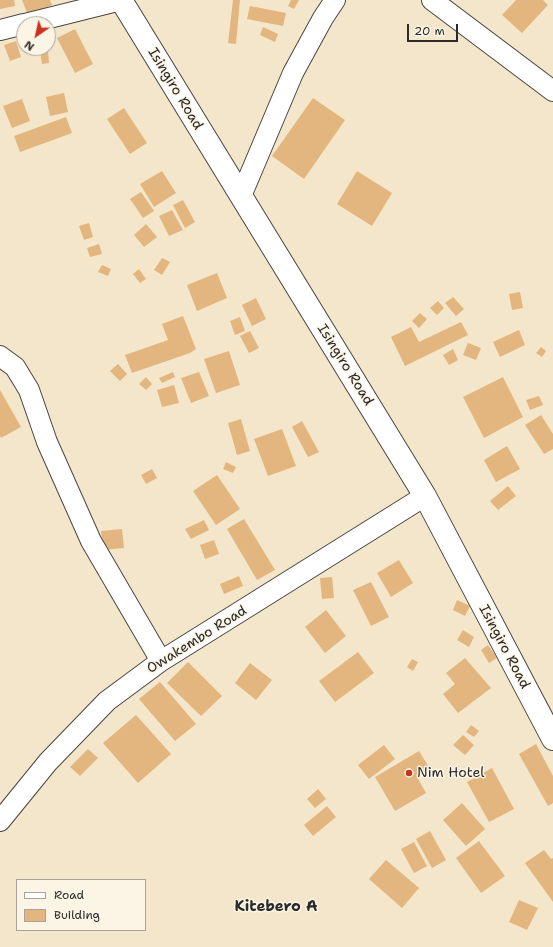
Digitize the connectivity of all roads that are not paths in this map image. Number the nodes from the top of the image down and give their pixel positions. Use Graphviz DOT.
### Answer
graph roads {
  1 [pos="121,0"];
  2 [pos="335,0"];
  3 [pos="432,0"];
  4 [pos="56,16"];
  5 [pos="16,26"];
  6 [pos="0,30"];
  7 [pos="553,91"];
  8 [pos="241,196"];
  9 [pos="0,356"];
  10 [pos="425,496"];
  11 [pos="162,661"];
  12 [pos="553,737"];
  13 [pos="0,821"];
  1 -- 4 [label="street"];
  1 -- 8 [label="main road, Isingiro Road"];
  2 -- 8 [label="street"];
  3 -- 7 [label="street"];
  5 -- 6 [label="street"];
  8 -- 10 [label="main road, Isingiro Road"];
  9 -- 11 [label="street"];
  10 -- 11 [label="street, Owakembo Road"];
  10 -- 12 [label="main road, Isingiro Road"];
  11 -- 13 [label="street, Owakembo Road"];
}
